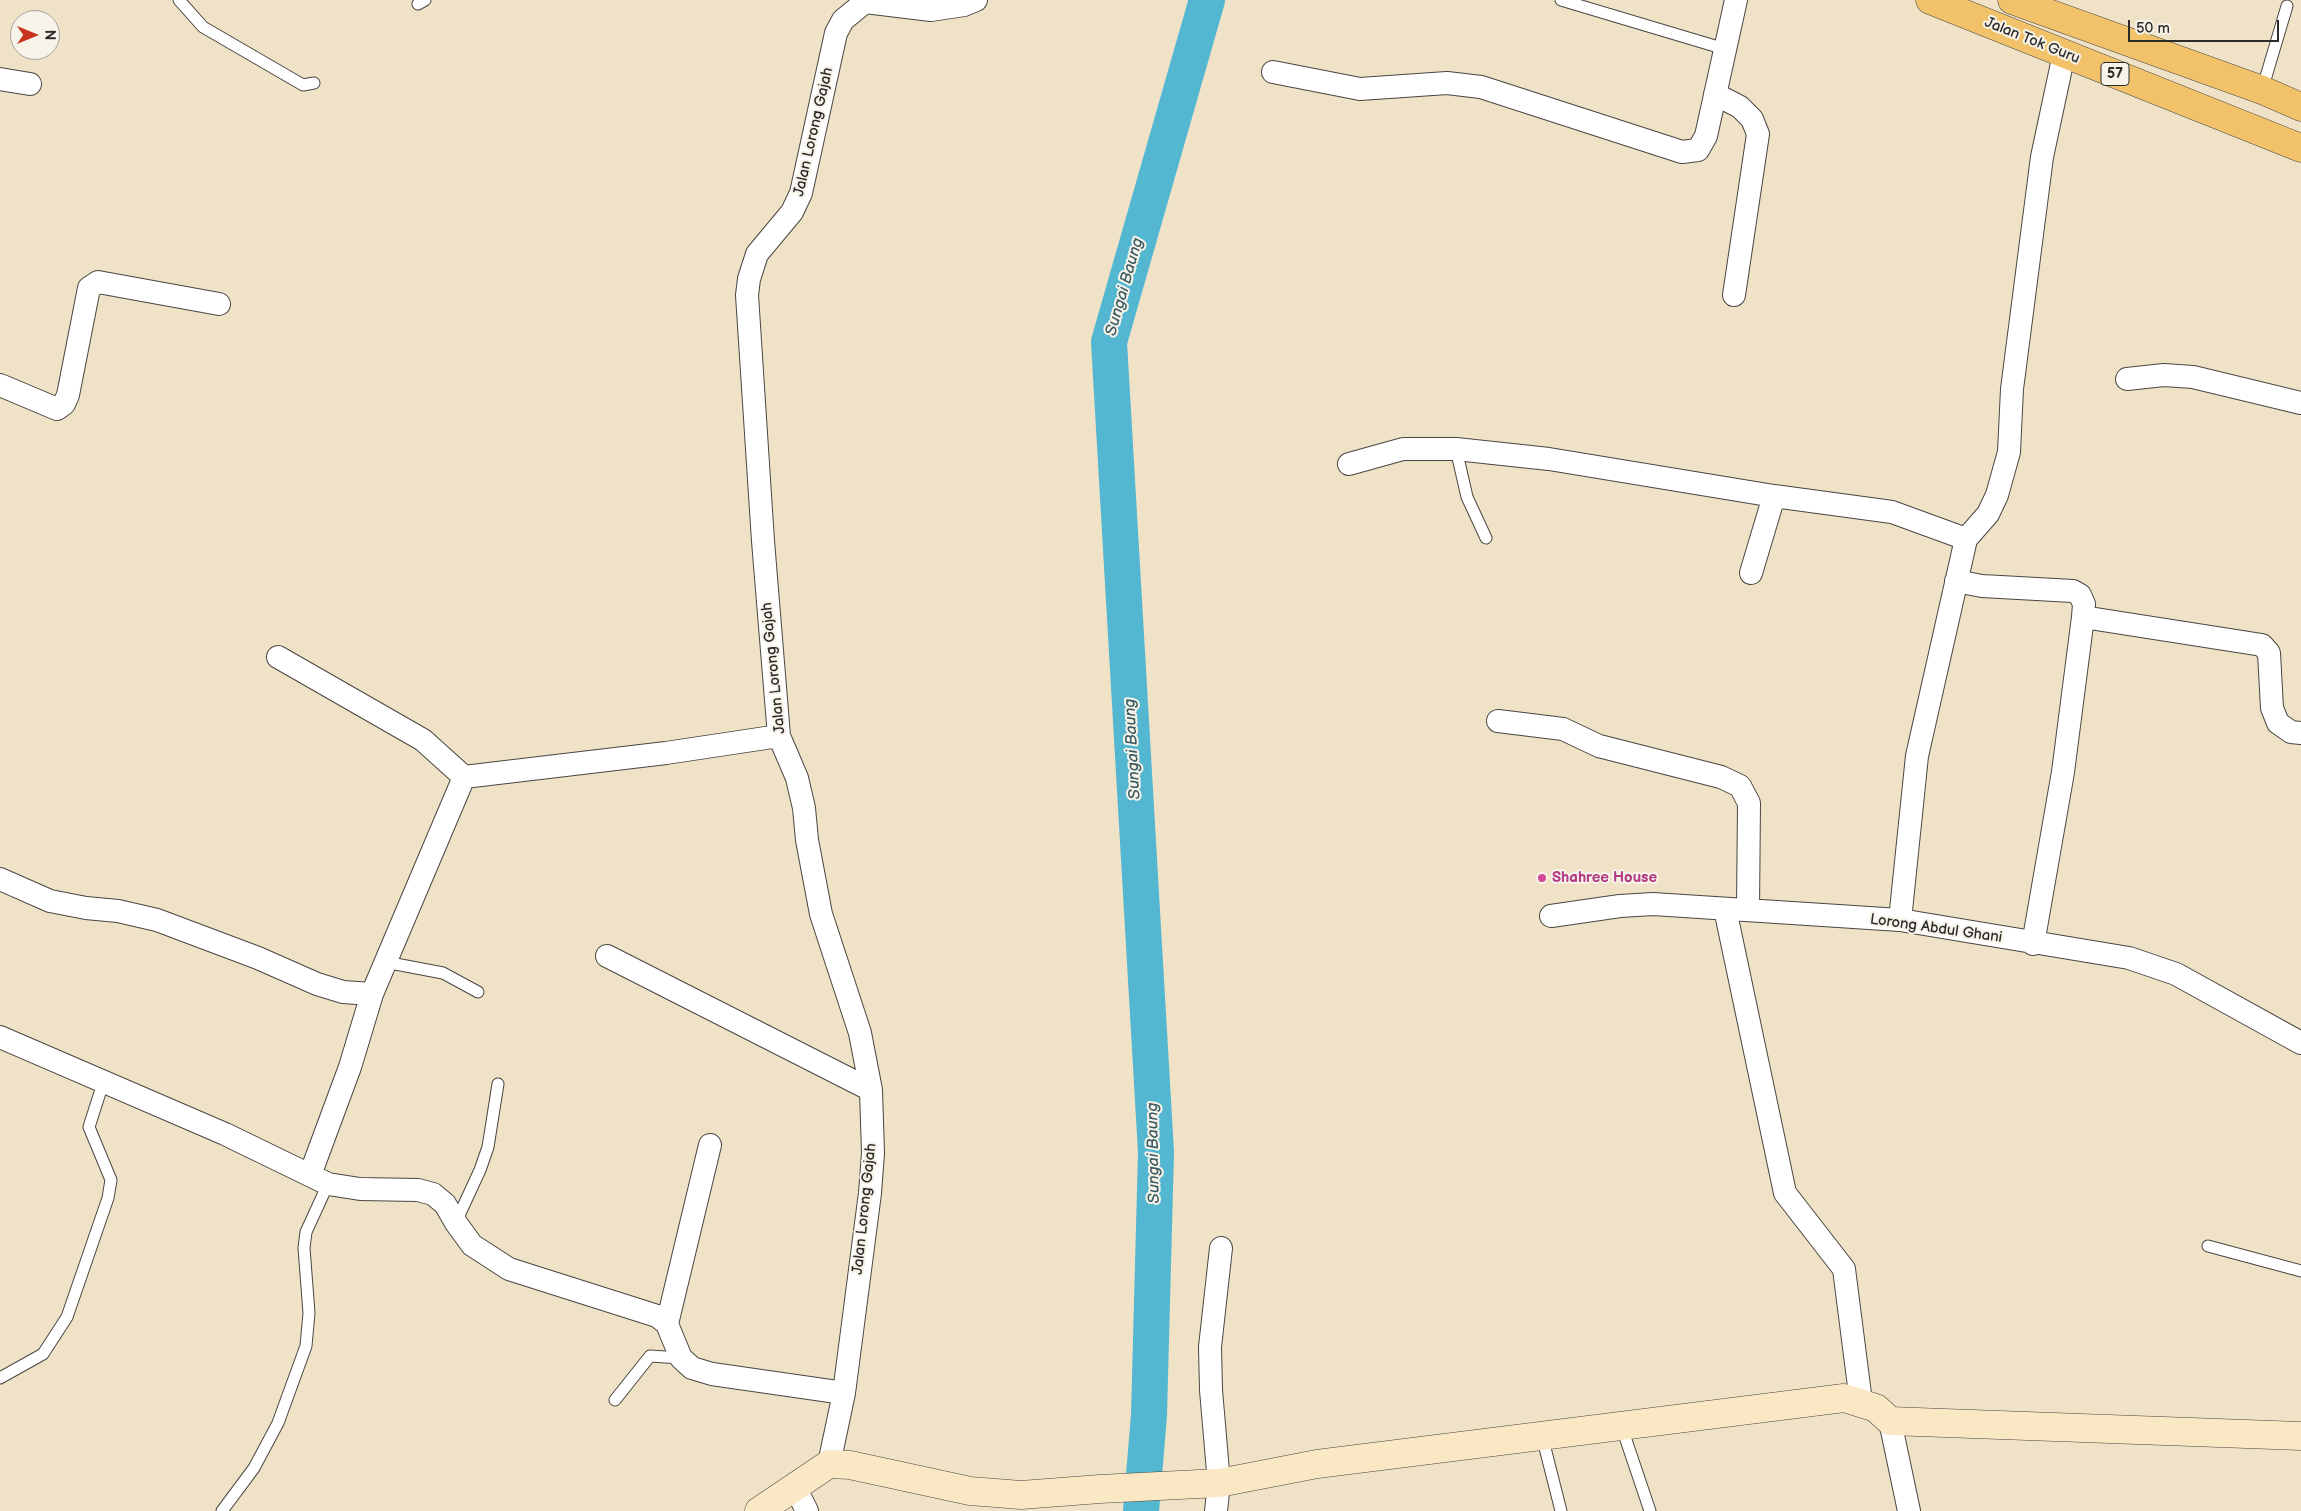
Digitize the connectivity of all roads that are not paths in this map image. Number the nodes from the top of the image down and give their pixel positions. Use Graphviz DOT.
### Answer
graph roads {
  1 [pos="178,0"];
  2 [pos="976,0"];
  3 [pos="1561,0"];
  4 [pos="1736,0"];
  5 [pos="1930,0"];
  6 [pos="2012,0"];
  7 [pos="2287,6"];
  8 [pos="1725,49"];
  9 [pos="2064,54"];
  10 [pos="1273,72"];
  11 [pos="0,80"];
  12 [pos="314,83"];
  13 [pos="30,84"];
  14 [pos="2262,90"];
  15 [pos="1715,94"];
  16 [pos="2301,107"];
  17 [pos="2301,148"];
  18 [pos="1734,295"];
  19 [pos="219,304"];
  20 [pos="2127,379"];
  21 [pos="0,385"];
  22 [pos="2301,404"];
  23 [pos="1456,449"];
  24 [pos="1349,464"];
  25 [pos="1774,496"];
  26 [pos="1486,538"];
  27 [pos="1966,539"];
  28 [pos="1751,573"];
  29 [pos="1956,581"];
  30 [pos="2083,617"];
  31 [pos="278,657"];
  32 [pos="1498,721"];
  33 [pos="2301,733"];
  34 [pos="779,736"];
  35 [pos="464,777"];
  36 [pos="0,879"];
  37 [pos="1725,909"];
  38 [pos="1748,910"];
  39 [pos="1551,916"];
  40 [pos="1900,920"];
  41 [pos="2033,944"];
  42 [pos="607,956"];
  43 [pos="385,962"];
  44 [pos="478,992"];
  45 [pos="372,994"];
  46 [pos="0,1037"];
  47 [pos="2301,1043"];
  48 [pos="104,1080"];
  49 [pos="498,1084"];
  50 [pos="871,1090"];
  51 [pos="710,1145"];
  52 [pos="319,1180"];
  53 [pos="456,1224"];
  54 [pos="2208,1246"];
  55 [pos="1221,1248"];
  56 [pos="2301,1271"];
  57 [pos="667,1324"];
  58 [pos="681,1358"];
  59 [pos="0,1378"];
  60 [pos="844,1392"];
  61 [pos="616,1400"];
  62 [pos="1861,1402"];
  63 [pos="1890,1421"];
  64 [pos="1621,1425"];
  65 [pos="1542,1436"];
  66 [pos="2301,1436"];
  67 [pos="829,1464"];
  68 [pos="1219,1483"];
  69 [pos="801,1500"];
  70 [pos="222,1511"];
  71 [pos="759,1511"];
  72 [pos="1216,1511"];
  73 [pos="1561,1511"];
  74 [pos="1650,1511"];
  75 [pos="1909,1511"];
  1 -- 12 [label="lane"];
  2 -- 34 [label="street, Jalan Lorong Gajah"];
  3 -- 8 [label="lane"];
  4 -- 8 [label="street"];
  5 -- 9 [label="main road, Jalan Tok Guru / 57"];
  6 -- 14 [label="main road, Jalan Tok Guru / 57"];
  7 -- 14 [label="lane"];
  8 -- 15 [label="street"];
  9 -- 17 [label="main road, Jalan Tok Guru / 57"];
  9 -- 27 [label="street"];
  10 -- 15 [label="street"];
  11 -- 13 [label="street"];
  14 -- 16 [label="main road, Jalan Tok Guru / 57"];
  15 -- 18 [label="street"];
  19 -- 21 [label="street"];
  20 -- 22 [label="street"];
  23 -- 24 [label="street"];
  23 -- 25 [label="street"];
  23 -- 26 [label="lane"];
  25 -- 27 [label="street"];
  25 -- 28 [label="street"];
  27 -- 29 [label="street"];
  29 -- 30 [label="street"];
  29 -- 40 [label="street"];
  30 -- 33 [label="street"];
  30 -- 41 [label="street"];
  31 -- 35 [label="street"];
  32 -- 38 [label="street"];
  34 -- 35 [label="street"];
  34 -- 50 [label="street, Jalan Lorong Gajah"];
  35 -- 43 [label="street"];
  36 -- 45 [label="street"];
  37 -- 38 [label="street, Lorong Abdul Ghani"];
  37 -- 39 [label="street, Lorong Abdul Ghani"];
  37 -- 62 [label="street"];
  38 -- 40 [label="street, Lorong Abdul Ghani"];
  40 -- 41 [label="street, Lorong Abdul Ghani"];
  41 -- 47 [label="street, Lorong Abdul Ghani"];
  42 -- 50 [label="street"];
  43 -- 44 [label="lane"];
  43 -- 45 [label="street"];
  45 -- 52 [label="street"];
  46 -- 48 [label="street"];
  48 -- 52 [label="street"];
  48 -- 59 [label="lane"];
  49 -- 53 [label="lane"];
  50 -- 60 [label="street, Jalan Lorong Gajah"];
  51 -- 57 [label="street"];
  52 -- 53 [label="street"];
  52 -- 70 [label="lane"];
  53 -- 57 [label="street"];
  54 -- 56 [label="lane"];
  55 -- 68 [label="street"];
  57 -- 58 [label="street"];
  58 -- 60 [label="street"];
  58 -- 61 [label="lane"];
  60 -- 67 [label="street, Jalan Lorong Gajah"];
  62 -- 63 [label="street"];
  62 -- 64 [label="street"];
  63 -- 66 [label="street"];
  63 -- 75 [label="street"];
  64 -- 65 [label="street"];
  64 -- 74 [label="lane"];
  65 -- 68 [label="street"];
  65 -- 73 [label="lane"];
  67 -- 68 [label="street"];
  67 -- 69 [label="street"];
  68 -- 72 [label="street"];
  69 -- 71 [label="street"];
}
